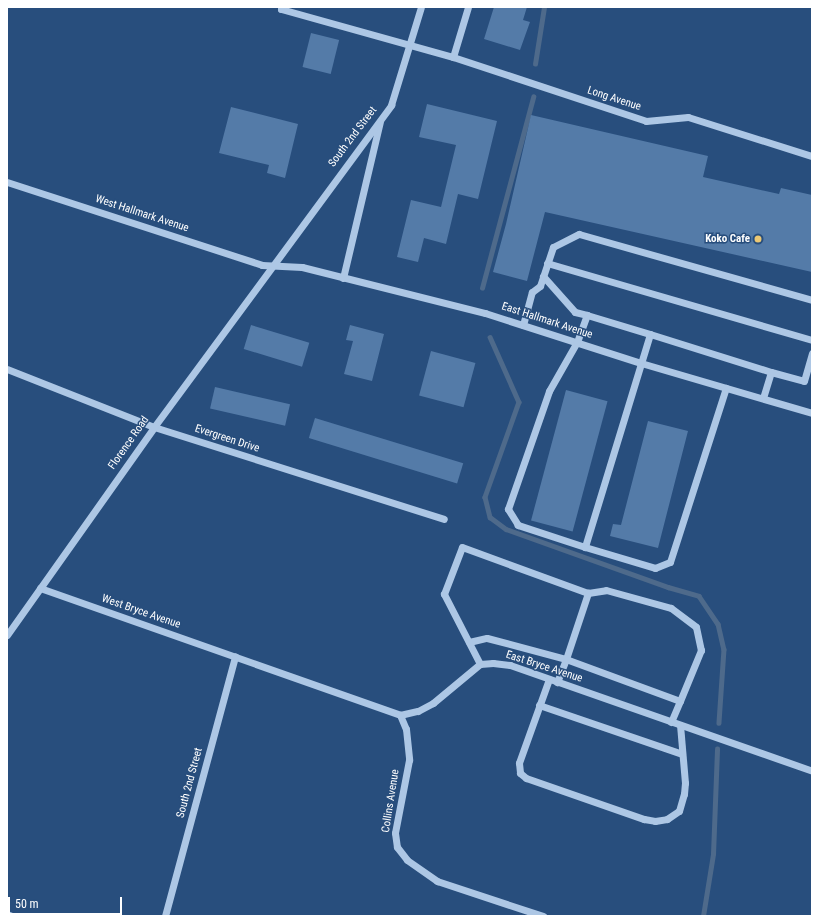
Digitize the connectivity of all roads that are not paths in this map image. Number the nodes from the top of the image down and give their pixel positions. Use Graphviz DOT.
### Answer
graph roads {
  1 [pos="282,7"];
  2 [pos="421,7"];
  3 [pos="468,7"];
  4 [pos="410,44"];
  5 [pos="453,57"];
  6 [pos="380,119"];
  7 [pos="812,156"];
  8 [pos="7,182"];
  9 [pos="547,263"];
  10 [pos="272,265"];
  11 [pos="543,276"];
  12 [pos="343,278"];
  13 [pos="812,300"];
  14 [pos="587,315"];
  15 [pos="523,325"];
  16 [pos="650,334"];
  17 [pos="812,340"];
  18 [pos="577,342"];
  19 [pos="812,353"];
  20 [pos="641,363"];
  21 [pos="7,369"];
  22 [pos="771,372"];
  23 [pos="726,388"];
  24 [pos="763,398"];
  25 [pos="812,413"];
  26 [pos="154,427"];
  27 [pos="444,520"];
  28 [pos="584,547"];
  29 [pos="40,588"];
  30 [pos="588,594"];
  31 [pos="7,635"];
  32 [pos="469,642"];
  33 [pos="235,656"];
  34 [pos="566,659"];
  35 [pos="480,664"];
  36 [pos="549,679"];
  37 [pos="557,682"];
  38 [pos="680,701"];
  39 [pos="539,705"];
  40 [pos="400,715"];
  41 [pos="671,722"];
  42 [pos="680,725"];
  43 [pos="682,754"];
  44 [pos="812,771"];
  45 [pos="7,914"];
  46 [pos="12,916"];
  47 [pos="165,916"];
  48 [pos="543,916"];
  1 -- 4 [label="street, Long Avenue"];
  2 -- 4 [label="street, South 2nd Street"];
  3 -- 5 [label="street"];
  4 -- 5 [label="street, Long Avenue"];
  4 -- 6 [label="street, South 2nd Street"];
  5 -- 7 [label="street, Long Avenue"];
  6 -- 10 [label="street, South 2nd Street"];
  6 -- 12 [label="street"];
  8 -- 10 [label="street, West Hallmark Avenue"];
  9 -- 11 [label="street"];
  9 -- 13 [label="street"];
  9 -- 17 [label="street"];
  10 -- 12 [label="street, East Hallmark Avenue"];
  10 -- 26 [label="street, Florence Road"];
  11 -- 14 [label="street"];
  11 -- 15 [label="street"];
  12 -- 15 [label="street, East Hallmark Avenue"];
  14 -- 16 [label="street"];
  14 -- 18 [label="street"];
  15 -- 18 [label="street, East Hallmark Avenue"];
  16 -- 20 [label="street"];
  16 -- 22 [label="street"];
  18 -- 20 [label="street, East Hallmark Avenue"];
  18 -- 28 [label="street"];
  19 -- 22 [label="street"];
  20 -- 23 [label="street, East Hallmark Avenue"];
  20 -- 28 [label="street"];
  21 -- 26 [label="street, Evergreen Drive"];
  22 -- 24 [label="street"];
  23 -- 24 [label="street, East Hallmark Avenue"];
  23 -- 28 [label="street"];
  24 -- 25 [label="street, East Hallmark Avenue"];
  26 -- 27 [label="street, Evergreen Drive"];
  26 -- 29 [label="street, Florence Road"];
  29 -- 31 [label="street, Florence Road"];
  29 -- 33 [label="street, West Bryce Avenue"];
  30 -- 32 [label="street"];
  30 -- 34 [label="street"];
  30 -- 38 [label="street"];
  32 -- 34 [label="street"];
  32 -- 35 [label="street"];
  33 -- 40 [label="street"];
  33 -- 47 [label="street, South 2nd Street"];
  34 -- 37 [label="street"];
  34 -- 38 [label="street"];
  35 -- 36 [label="street, East Bryce Avenue"];
  35 -- 40 [label="street"];
  36 -- 37 [label="street, East Bryce Avenue"];
  36 -- 39 [label="street"];
  37 -- 41 [label="street, East Bryce Avenue"];
  38 -- 41 [label="street"];
  39 -- 43 [label="street"];
  39 -- 43 [label="street"];
  40 -- 48 [label="street, Collins Avenue"];
  41 -- 42 [label="street, East Bryce Avenue"];
  42 -- 43 [label="street"];
  42 -- 44 [label="street, East Bryce Avenue"];
  45 -- 46 [label="street"];
}
